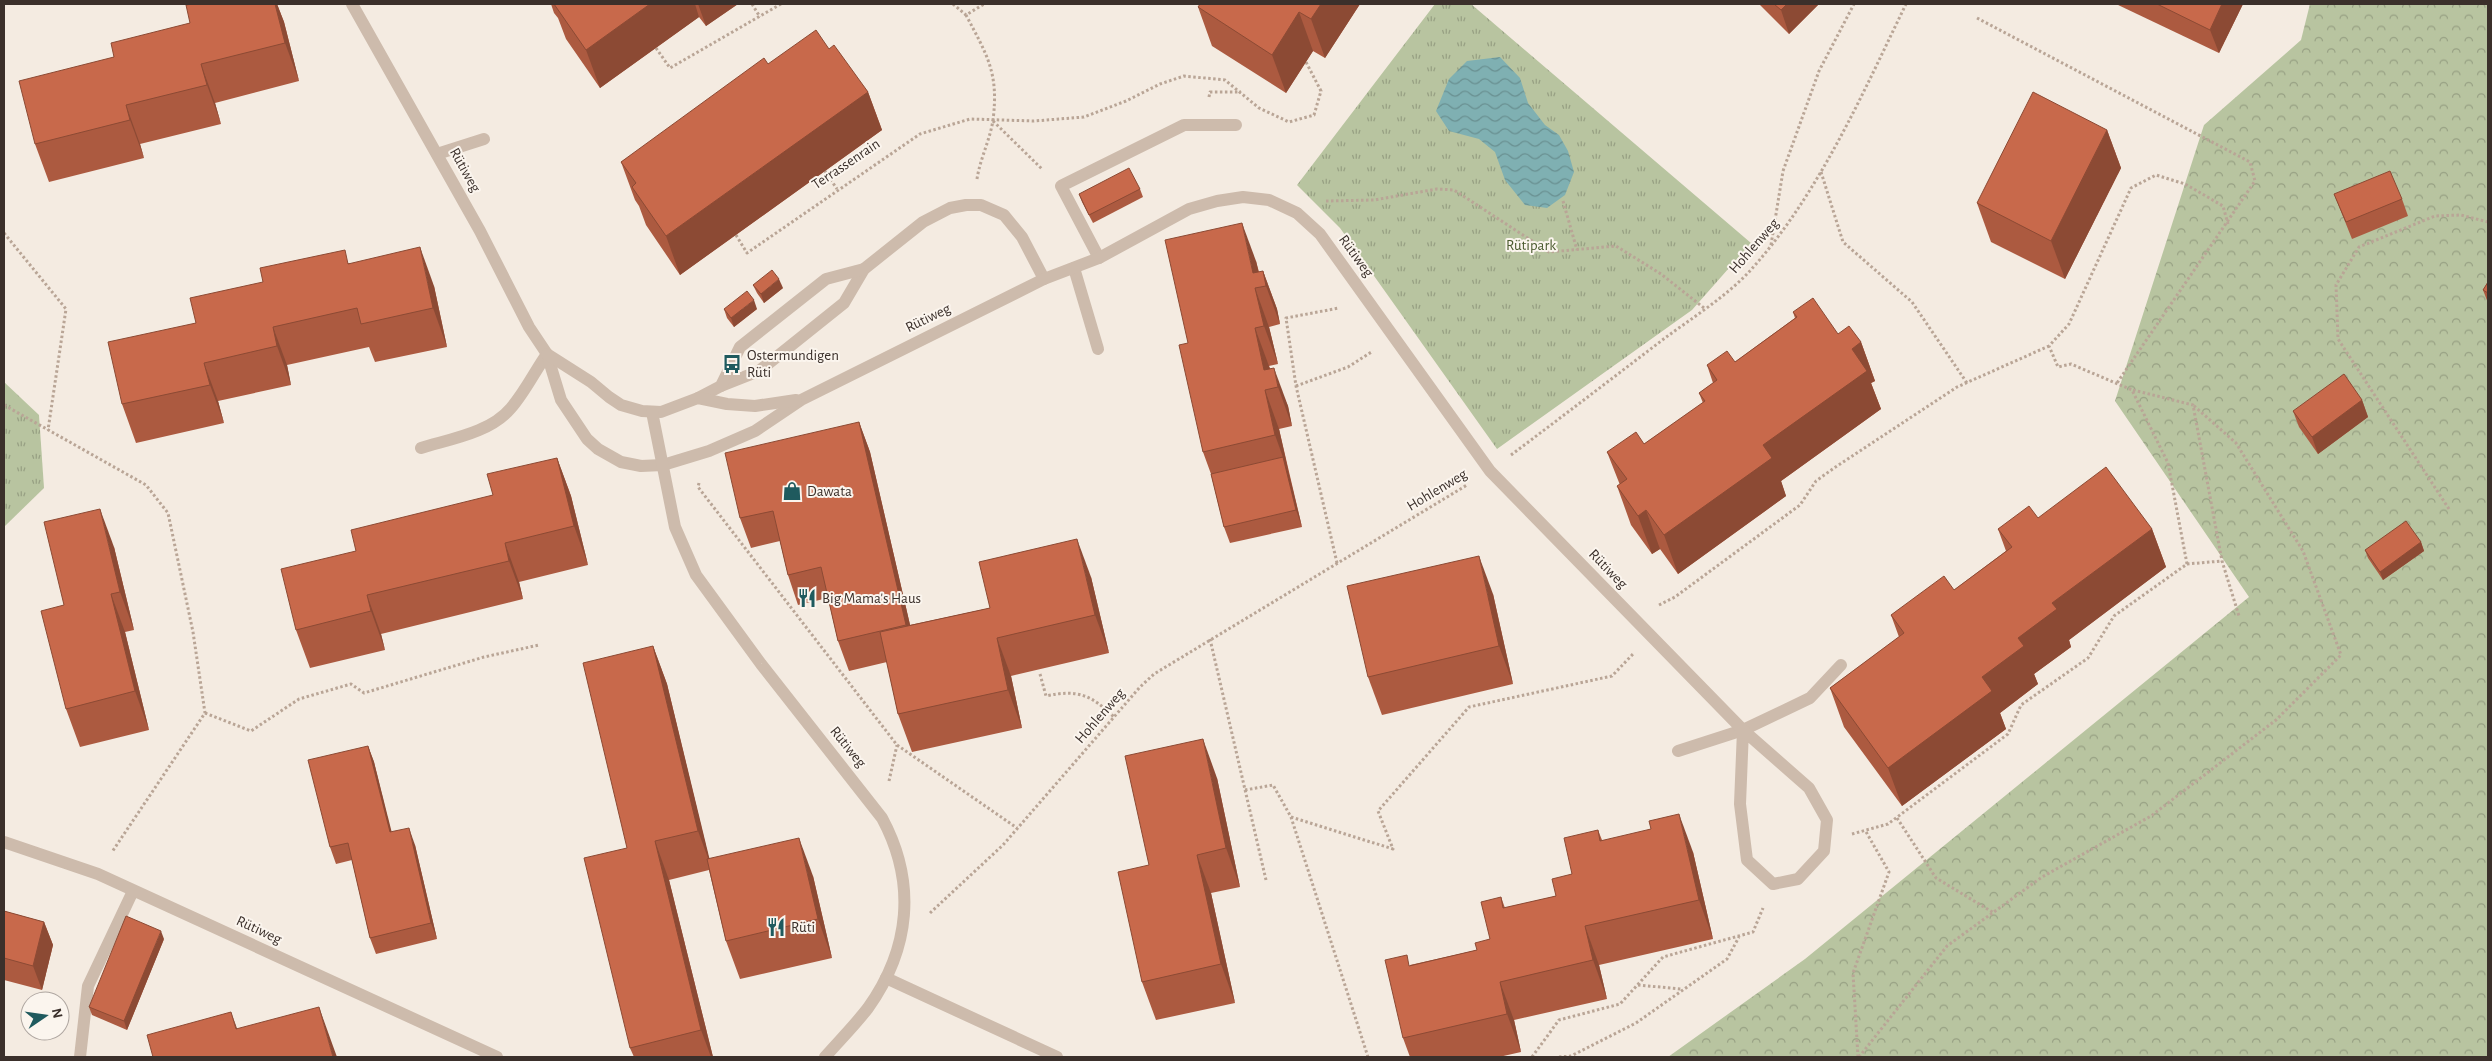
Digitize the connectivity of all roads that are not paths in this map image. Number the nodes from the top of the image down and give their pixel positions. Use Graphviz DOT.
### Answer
graph roads {
  1 [pos="352,4"];
  2 [pos="1236,126"];
  3 [pos="484,139"];
  4 [pos="437,154"];
  5 [pos="1099,258"];
  6 [pos="1074,268"];
  7 [pos="864,270"];
  8 [pos="1044,279"];
  9 [pos="1098,349"];
  10 [pos="547,354"];
  11 [pos="721,386"];
  12 [pos="698,398"];
  13 [pos="801,400"];
  14 [pos="652,412"];
  15 [pos="421,448"];
  16 [pos="662,465"];
  17 [pos="1842,666"];
  18 [pos="1744,730"];
  19 [pos="1678,751"];
  20 [pos="4,842"];
  21 [pos="133,891"];
  22 [pos="886,978"];
  23 [pos="80,1057"];
  24 [pos="497,1057"];
  25 [pos="826,1057"];
  26 [pos="1057,1057"];
  1 -- 4 [label="street, Rütiweg"];
  2 -- 5 [label="street"];
  3 -- 4 [label="street"];
  4 -- 10 [label="street, Rütiweg"];
  5 -- 6 [label="street, Rütiweg"];
  5 -- 18 [label="street, Rütiweg"];
  6 -- 8 [label="street, Rütiweg"];
  6 -- 9 [label="street"];
  7 -- 8 [label="street"];
  7 -- 11 [label="street"];
  7 -- 11 [label="street"];
  8 -- 13 [label="street, Rütiweg"];
  10 -- 14 [label="street, Rütiweg"];
  10 -- 15 [label="street"];
  10 -- 16 [label="street, Rütiweg"];
  11 -- 12 [label="street"];
  12 -- 13 [label="street, Rütiweg"];
  12 -- 14 [label="street, Rütiweg"];
  13 -- 16 [label="street, Rütiweg"];
  14 -- 16 [label="street, Rütiweg"];
  16 -- 22 [label="street, Rütiweg"];
  17 -- 18 [label="street"];
  18 -- 18 [label="street, Rütiweg"];
  18 -- 19 [label="street"];
  20 -- 21 [label="street, Rütiweg"];
  21 -- 23 [label="street"];
  21 -- 24 [label="street, Rütiweg"];
  22 -- 25 [label="street, Rütiweg"];
  22 -- 26 [label="street"];
}
